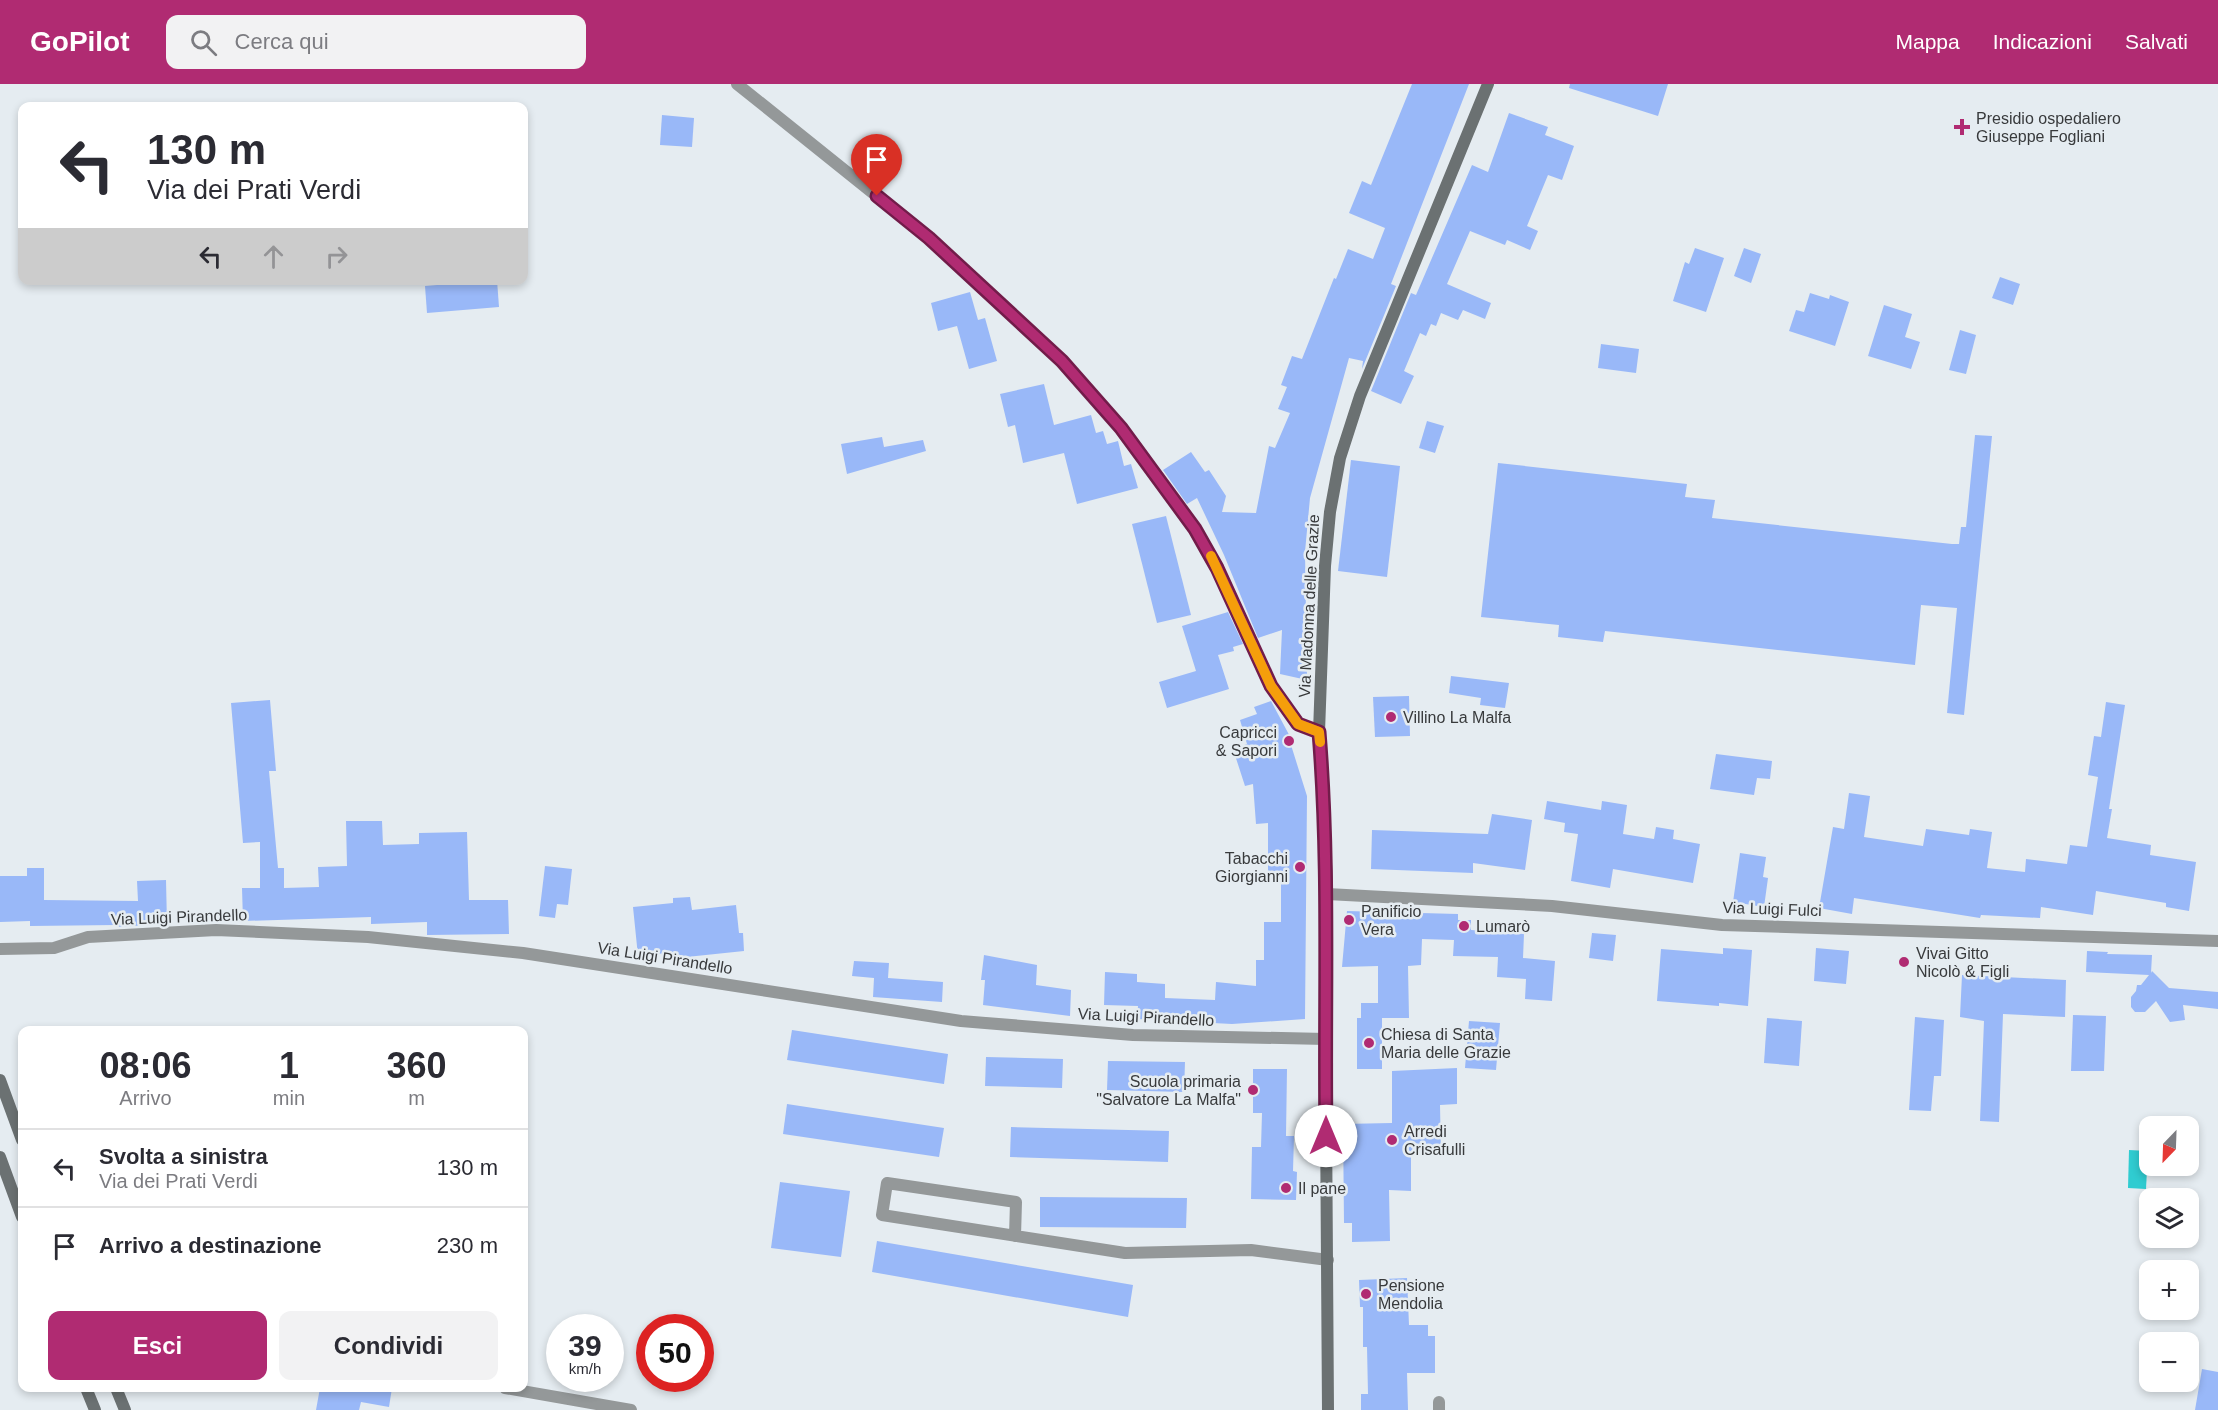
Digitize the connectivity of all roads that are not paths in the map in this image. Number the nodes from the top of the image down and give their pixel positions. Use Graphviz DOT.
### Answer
graph roads {
  1 [pos="737,84"];
  2 [pos="1488,84"];
  3 [pos="1319,732"];
  4 [pos="1327,894"];
  5 [pos="2218,940"];
  6 [pos="0,950"];
  7 [pos="1326,1039"];
  8 [pos="0,1080"];
  9 [pos="18,1129"];
  10 [pos="0,1157"];
  11 [pos="18,1206"];
  12 [pos="1015,1236"];
  13 [pos="1328,1260"];
  14 [pos="88,1392"];
  15 [pos="118,1392"];
  16 [pos="528,1392"];
  17 [pos="95,1410"];
  18 [pos="125,1410"];
  19 [pos="630,1410"];
  20 [pos="1328,1410"];
  1 -- 3 [label="street"];
  2 -- 3 [label="main road, Via Madonna delle Grazie"];
  3 -- 4 [label="main road, Via Madonna delle Grazie"];
  4 -- 5 [label="street, Via Luigi Fulci"];
  4 -- 7 [label="main road, Via Madonna delle Grazie"];
  6 -- 7 [label="street, Via Luigi Pirandello"];
  7 -- 13 [label="main road, Via Madonna delle Grazie"];
  8 -- 9 [label="main road"];
  10 -- 11 [label="main road"];
  12 -- 12 [label="street"];
  12 -- 13 [label="street"];
  13 -- 20 [label="main road, Via Madonna delle Grazie"];
  14 -- 17 [label="main road"];
  15 -- 18 [label="main road"];
  16 -- 19 [label="street"];
}
